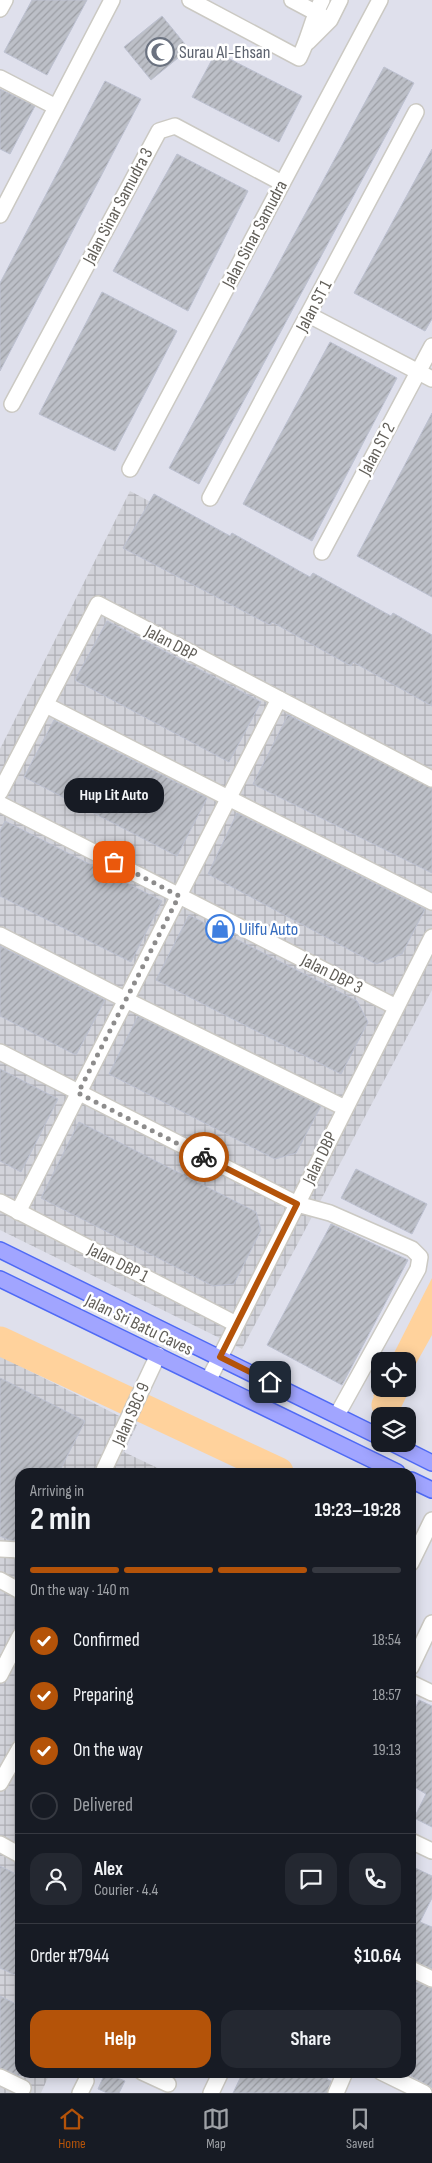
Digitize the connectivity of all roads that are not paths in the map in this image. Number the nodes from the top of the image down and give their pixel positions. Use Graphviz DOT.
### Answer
graph roads {
  1 [pos="5,0"];
  2 [pos="112,0"];
  3 [pos="190,0"];
  4 [pos="292,0"];
  5 [pos="340,0"];
  6 [pos="380,0"];
  7 [pos="318,6"];
  8 [pos="0,9"];
  9 [pos="330,20"];
  10 [pos="308,42"];
  11 [pos="0,78"];
  12 [pos="56,108"];
  13 [pos="416,112"];
  14 [pos="282,184"];
  15 [pos="7,186"];
  16 [pos="0,215"];
  17 [pos="309,315"];
  18 [pos="432,346"];
  19 [pos="418,372"];
  20 [pos="432,379"];
  21 [pos="12,404"];
  22 [pos="130,469"];
  23 [pos="210,498"];
  24 [pos="322,552"];
  25 [pos="279,699"];
  26 [pos="46,705"];
  27 [pos="432,779"];
  28 [pos="0,792"];
  29 [pos="229,797"];
  30 [pos="0,804"];
  31 [pos="179,896"];
  32 [pos="432,902"];
  33 [pos="0,935"];
  34 [pos="432,937"];
  35 [pos="126,1000"];
  36 [pos="396,1007"];
  37 [pos="0,1052"];
  38 [pos="78,1093"];
  39 [pos="345,1108"];
  40 [pos="0,1202"];
  41 [pos="297,1204"];
  42 [pos="18,1212"];
  43 [pos="0,1250"];
  44 [pos="0,1278"];
  45 [pos="236,1324"];
  46 [pos="158,1356"];
  47 [pos="220,1357"];
  48 [pos="209,1379"];
  49 [pos="337,1415"];
  50 [pos="371,1432"];
  51 [pos="410,1452"];
  52 [pos="432,1463"];
  53 [pos="105,1468"];
  54 [pos="389,1468"];
  55 [pos="416,1482"];
  56 [pos="432,1490"];
  57 [pos="432,1520"];
  58 [pos="15,1550"];
  59 [pos="0,1551"];
  60 [pos="416,1553"];
  61 [pos="0,1580"];
  62 [pos="15,1588"];
  63 [pos="432,1623"];
  64 [pos="15,1646"];
  65 [pos="416,1657"];
  66 [pos="0,1675"];
  67 [pos="416,1685"];
  68 [pos="432,1693"];
  69 [pos="15,1760"];
  70 [pos="0,1784"];
  71 [pos="416,1843"];
  72 [pos="0,1844"];
  73 [pos="432,1851"];
  74 [pos="15,1852"];
  75 [pos="416,1971"];
  76 [pos="432,1979"];
  77 [pos="0,2076"];
  78 [pos="156,2078"];
  79 [pos="218,2078"];
  80 [pos="342,2078"];
  81 [pos="393,2078"];
  82 [pos="168,2083"];
  83 [pos="22,2088"];
  84 [pos="211,2093"];
  85 [pos="336,2093"];
  86 [pos="424,2093"];
  1 -- 8 [label="street"];
  2 -- 12 [label="street"];
  3 -- 10 [label="street"];
  4 -- 7 [label="street"];
  5 -- 9 [label="street"];
  6 -- 14 [label="street, Jalan Sinar Samudra"];
  7 -- 9 [label="street"];
  7 -- 10 [label="street"];
  9 -- 10 [label="street"];
  11 -- 12 [label="street"];
  12 -- 15 [label="street"];
  13 -- 17 [label="street, Jalan ST 1"];
  14 -- 21 [label="street, Jalan Sinar Samudra 3"];
  14 -- 22 [label="street, Jalan Sinar Samudra"];
  15 -- 16 [label="street"];
  17 -- 19 [label="street"];
  17 -- 23 [label="street, Jalan ST 1"];
  18 -- 19 [label="street, Jalan ST 2"];
  19 -- 20 [label="street"];
  19 -- 24 [label="street, Jalan ST 2"];
  25 -- 26 [label="street, Jalan DBP"];
  25 -- 27 [label="street, Jalan DBP"];
  25 -- 29 [label="street"];
  26 -- 28 [label="street, Jalan DBP"];
  26 -- 29 [label="street"];
  29 -- 31 [label="street"];
  29 -- 32 [label="street"];
  30 -- 31 [label="street, Jalan DBP 3"];
  31 -- 35 [label="street"];
  31 -- 36 [label="street, Jalan DBP 3"];
  33 -- 35 [label="street"];
  34 -- 36 [label="street, Jalan DBP"];
  35 -- 38 [label="street"];
  35 -- 39 [label="street"];
  36 -- 39 [label="street, Jalan DBP"];
  37 -- 38 [label="street"];
  38 -- 41 [label="street"];
  38 -- 42 [label="street"];
  39 -- 41 [label="street, Jalan DBP"];
  40 -- 42 [label="street, Jalan DBP 1"];
  41 -- 45 [label="street, Jalan DBP"];
  41 -- 49 [label="street"];
  42 -- 45 [label="street, Jalan DBP 1"];
  43 -- 47 [label="main road, Jalan Sri Batu Caves"];
  44 -- 46 [label="main road, Jalan Sri Batu Caves"];
  45 -- 47 [label="street, Jalan DBP"];
  46 -- 48 [label="main road, Jalan Sri Batu Caves"];
  46 -- 53 [label="street, Jalan SBC 9"];
  47 -- 48 [label="street, Jalan DBP"];
  47 -- 49 [label="main road, Jalan Sri Batu Caves"];
  48 -- 54 [label="main road, Jalan Sri Batu Caves"];
  49 -- 50 [label="main road, Jalan Sri Batu Caves"];
  51 -- 52 [label="main road"];
  55 -- 56 [label="main road"];
  57 -- 60 [label="street"];
  58 -- 59 [label="street"];
  61 -- 62 [label="street"];
  63 -- 65 [label="street"];
  64 -- 66 [label="street"];
  67 -- 68 [label="street"];
  69 -- 70 [label="street"];
  71 -- 73 [label="street"];
  72 -- 74 [label="street"];
  75 -- 76 [label="street"];
  77 -- 83 [label="street"];
  78 -- 82 [label="street"];
  79 -- 84 [label="street"];
  80 -- 85 [label="street"];
  81 -- 86 [label="street"];
}
